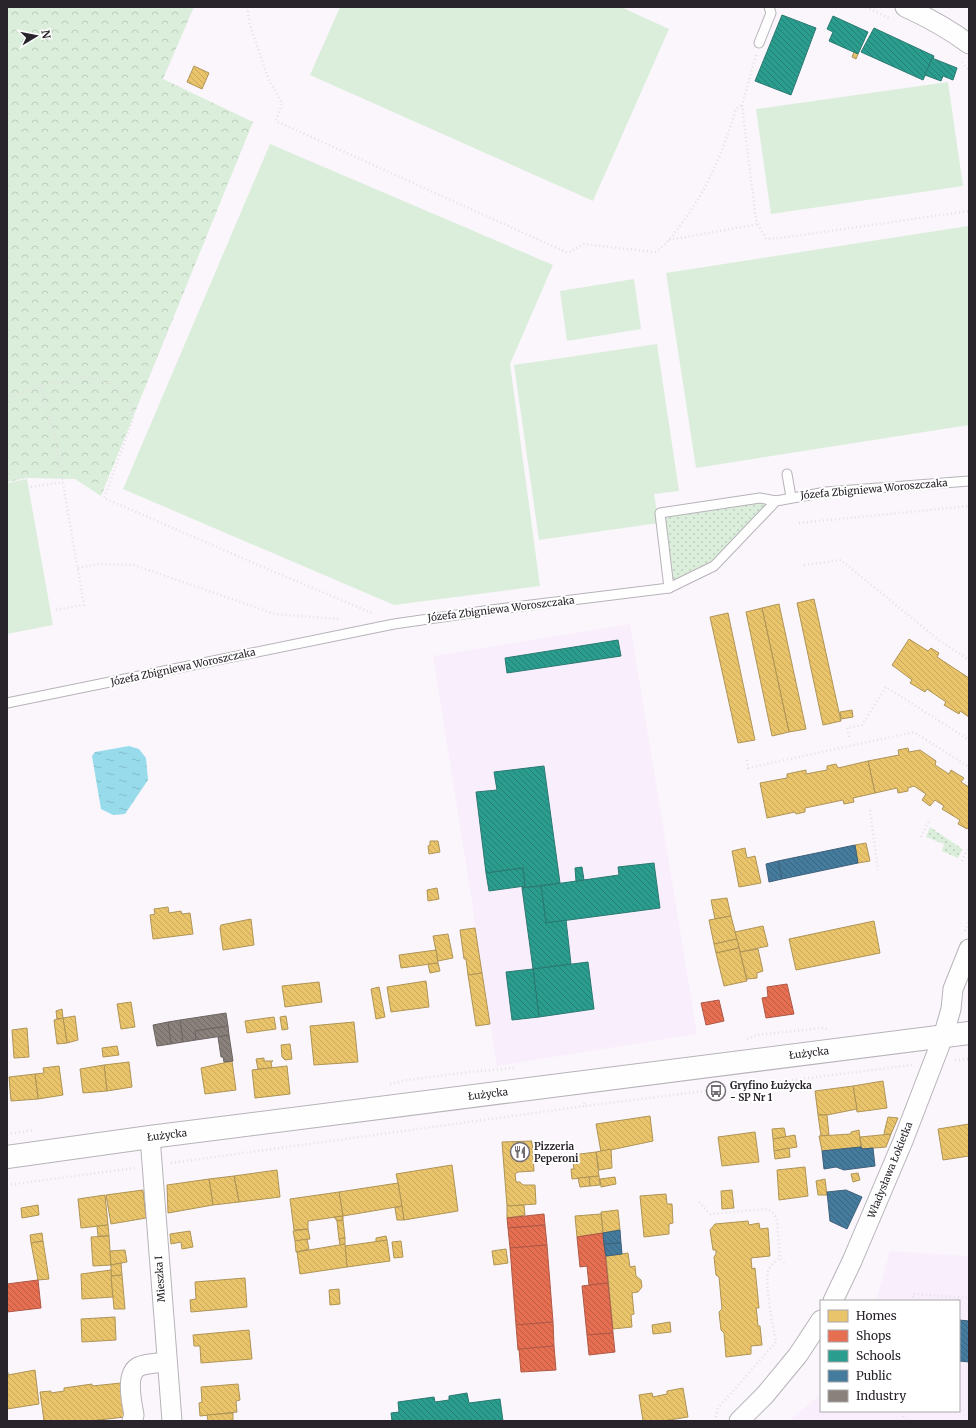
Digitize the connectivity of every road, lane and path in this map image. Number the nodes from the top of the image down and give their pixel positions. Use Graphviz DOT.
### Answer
graph roads {
  1 [pos="247,7"];
  2 [pos="769,7"];
  3 [pos="905,7"];
  4 [pos="759,43"];
  5 [pos="969,44"];
  6 [pos="742,105"];
  7 [pos="969,211"];
  8 [pos="758,224"];
  9 [pos="669,240"];
  10 [pos="41,384"];
  11 [pos="7,398"];
  12 [pos="788,474"];
  13 [pos="969,481"];
  14 [pos="63,482"];
  15 [pos="31,487"];
  16 [pos="791,497"];
  17 [pos="776,501"];
  18 [pos="969,506"];
  19 [pos="799,523"];
  20 [pos="804,565"];
  21 [pos="78,568"];
  22 [pos="669,588"];
  23 [pos="53,610"];
  24 [pos="346,620"];
  25 [pos="394,624"];
  26 [pos="969,660"];
  27 [pos="7,703"];
  28 [pos="849,737"];
  29 [pos="969,740"];
  30 [pos="747,760"];
  31 [pos="969,767"];
  32 [pos="870,810"];
  33 [pos="930,819"];
  34 [pos="921,837"];
  35 [pos="969,846"];
  36 [pos="962,861"];
  37 [pos="878,870"];
  38 [pos="969,949"];
  39 [pos="969,1033"];
  40 [pos="943,1037"];
  41 [pos="969,1059"];
  42 [pos="932,1063"];
  43 [pos="582,1082"];
  44 [pos="585,1106"];
  45 [pos="150,1137"];
  46 [pos="7,1157"];
  47 [pos="169,1163"];
  48 [pos="699,1202"];
  49 [pos="780,1258"];
  50 [pos="786,1265"];
  51 [pos="969,1298"];
  52 [pos="833,1300"];
  53 [pos="912,1300"];
  54 [pos="820,1321"];
  55 [pos="166,1362"];
  56 [pos="132,1421"];
  57 [pos="172,1421"];
  58 [pos="715,1421"];
  59 [pos="739,1421"];
  1 -- 9 [label="path"];
  2 -- 4 [label="lane"];
  3 -- 5 [label="street"];
  4 -- 6 [label="path"];
  6 -- 8 [label="path"];
  6 -- 9 [label="path"];
  7 -- 8 [label="path"];
  8 -- 9 [label="path"];
  10 -- 11 [label="path"];
  10 -- 14 [label="path"];
  10 -- 25 [label="path"];
  12 -- 16 [label="lane"];
  13 -- 16 [label="lane, Józefa Zbigniewa Woroszczaka"];
  14 -- 15 [label="path"];
  14 -- 21 [label="path"];
  16 -- 17 [label="lane, Józefa Zbigniewa Woroszczaka"];
  17 -- 22 [label="lane, Józefa Zbigniewa Woroszczaka"];
  17 -- 22 [label="lane"];
  18 -- 19 [label="path"];
  20 -- 26 [label="path"];
  21 -- 23 [label="path"];
  21 -- 24 [label="path"];
  22 -- 25 [label="lane, Józefa Zbigniewa Woroszczaka"];
  25 -- 27 [label="lane, Józefa Zbigniewa Woroszczaka"];
  28 -- 29 [label="path"];
  30 -- 31 [label="path"];
  32 -- 37 [label="path"];
  33 -- 34 [label="path"];
  35 -- 36 [label="path"];
  38 -- 40 [label="street, Władysława Łokietka"];
  39 -- 40 [label="street, Łużycka"];
  40 -- 42 [label="street, Władysława Łokietka"];
  40 -- 43 [label="street, Łużycka"];
  41 -- 42 [label="path"];
  42 -- 44 [label="path"];
  42 -- 52 [label="street, Władysława Łokietka"];
  43 -- 44 [label="path"];
  43 -- 45 [label="street, Łużycka"];
  44 -- 47 [label="path"];
  45 -- 46 [label="street, Łużycka"];
  45 -- 55 [label="street, Mieszka I"];
  48 -- 49 [label="path"];
  49 -- 50 [label="path"];
  49 -- 58 [label="path"];
  51 -- 53 [label="path"];
  54 -- 59 [label="street"];
  55 -- 56 [label="street"];
  55 -- 57 [label="street, Mieszka I"];
}
